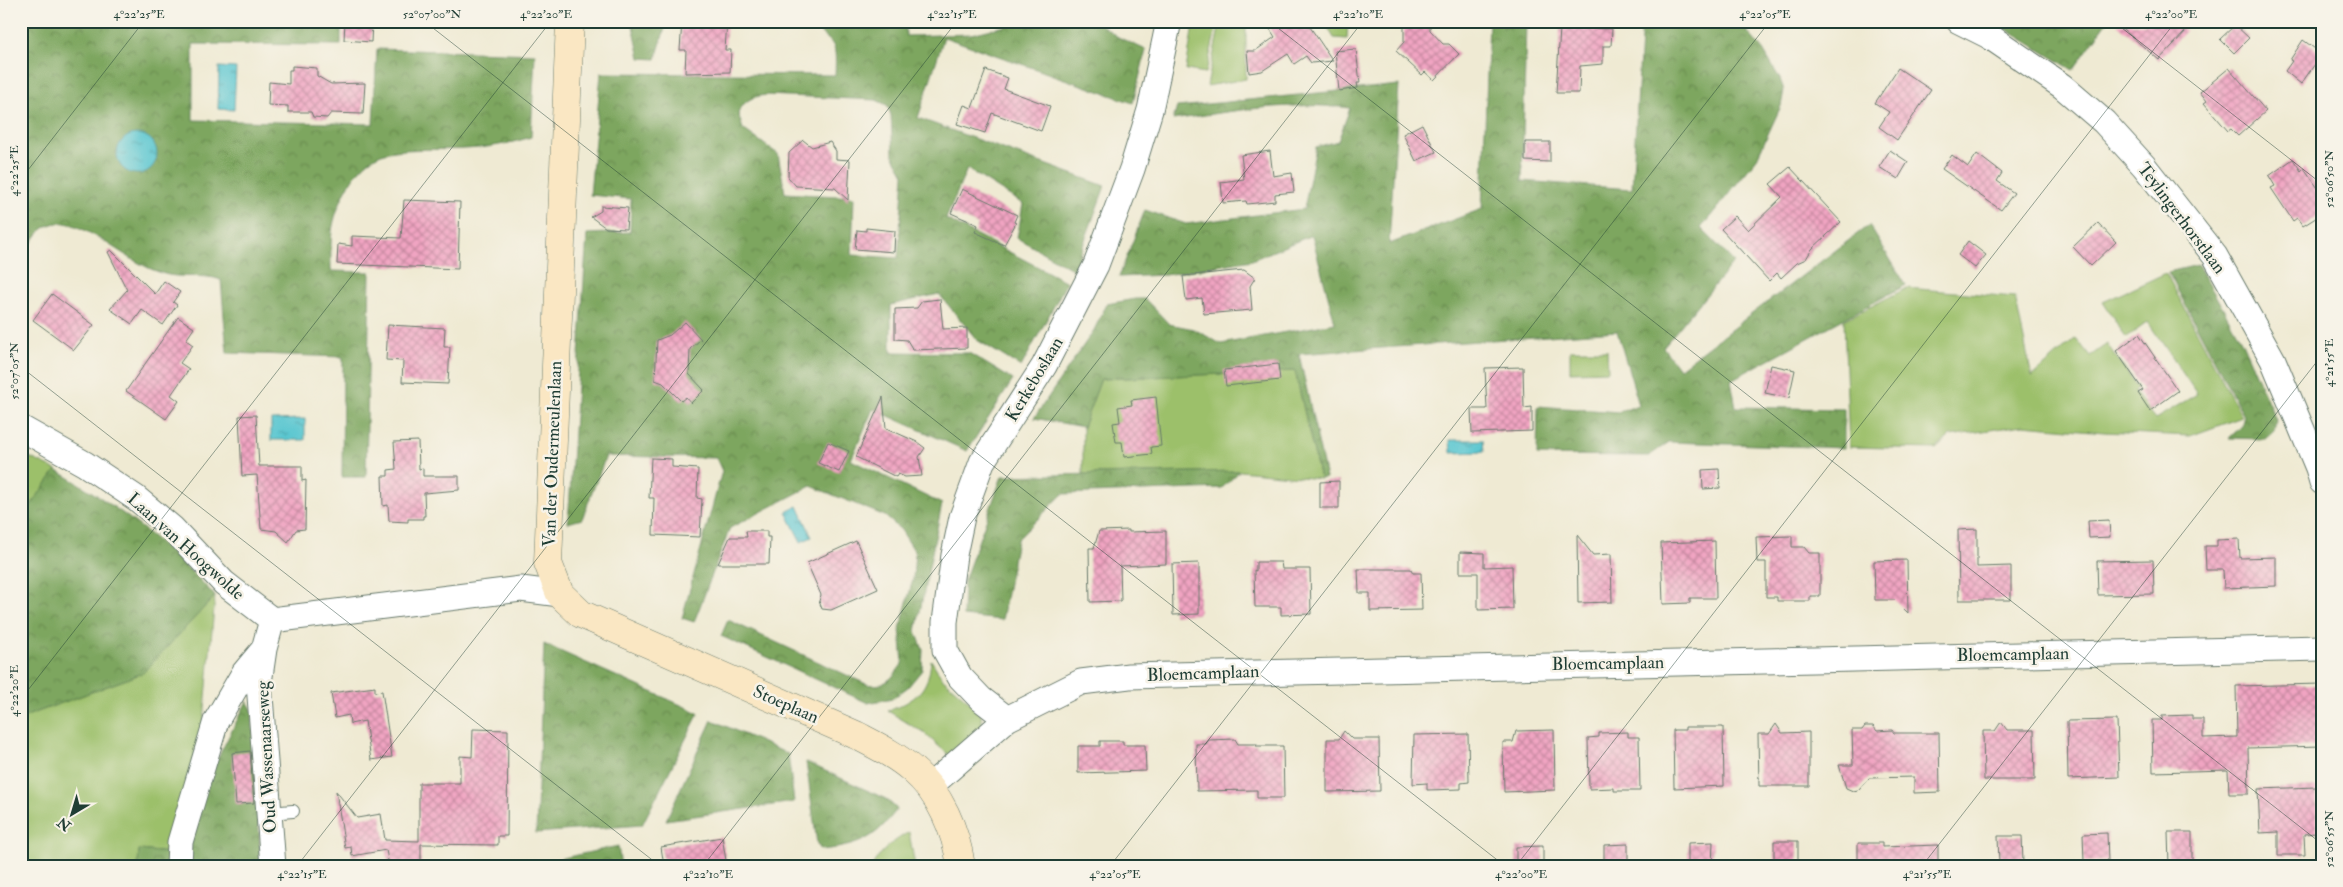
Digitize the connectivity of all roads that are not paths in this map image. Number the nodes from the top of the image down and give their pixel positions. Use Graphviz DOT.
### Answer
graph roads {
  1 [pos="570,21"];
  2 [pos="1168,21"];
  3 [pos="1959,21"];
  4 [pos="21,428"];
  5 [pos="2322,482"];
  6 [pos="560,594"];
  7 [pos="272,620"];
  8 [pos="2322,648"];
  9 [pos="264,649"];
  10 [pos="1007,719"];
  11 [pos="929,787"];
  12 [pos="179,866"];
  13 [pos="273,866"];
  14 [pos="961,866"];
  1 -- 6 [label="street, Van der Oudermeulenlaan"];
  2 -- 10 [label="street, Kerkeboslaan"];
  3 -- 5 [label="street, Teylingerhorstlaan"];
  4 -- 7 [label="street, Laan van Hoogwolde"];
  6 -- 7 [label="street"];
  6 -- 11 [label="street, Stoeplaan"];
  7 -- 9 [label="street, Oud Wassenaarseweg"];
  8 -- 10 [label="street, Bloemcamplaan"];
  9 -- 12 [label="street"];
  9 -- 13 [label="street, Oud Wassenaarseweg"];
  10 -- 11 [label="street, Bloemcamplaan"];
  11 -- 14 [label="street, Stoeplaan"];
}
